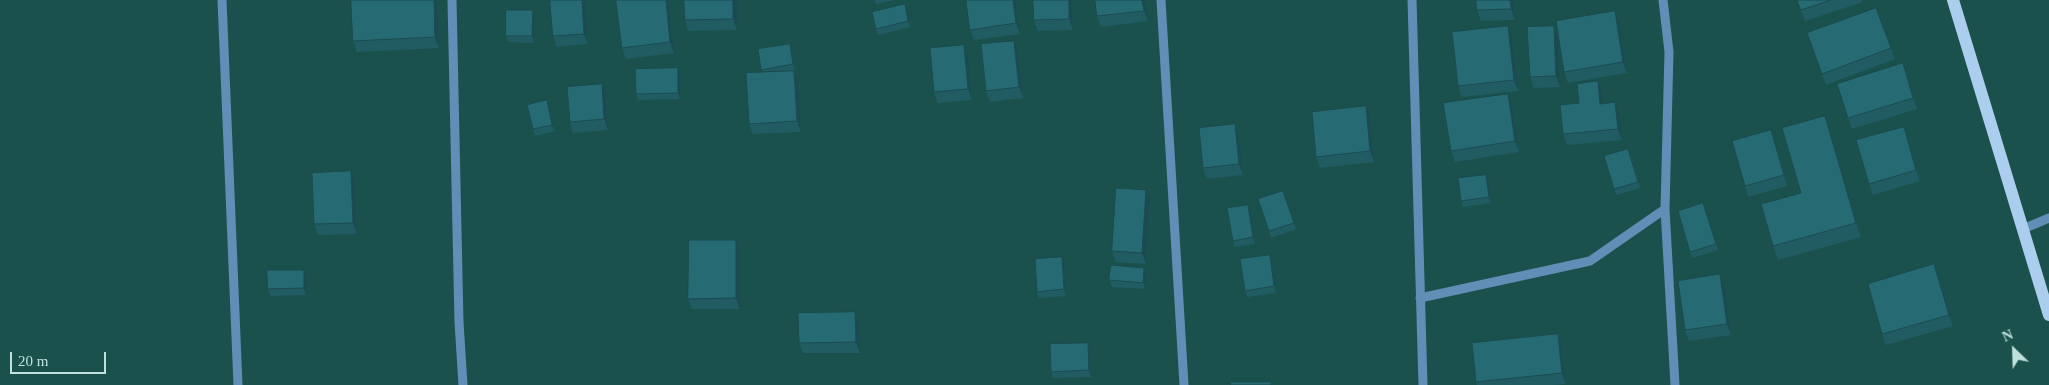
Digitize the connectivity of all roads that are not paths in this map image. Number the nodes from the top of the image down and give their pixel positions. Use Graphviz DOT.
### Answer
graph roads {
  1 [pos="222,0"];
  2 [pos="452,0"];
  3 [pos="1161,0"];
  4 [pos="1412,0"];
  5 [pos="1663,0"];
  6 [pos="1953,0"];
  7 [pos="1665,209"];
  8 [pos="2049,218"];
  9 [pos="2023,228"];
  10 [pos="1420,298"];
  11 [pos="2049,315"];
  12 [pos="238,385"];
  13 [pos="463,385"];
  14 [pos="1184,385"];
  15 [pos="1422,385"];
  16 [pos="1675,385"];
  1 -- 12 [label="street"];
  2 -- 13 [label="street"];
  3 -- 14 [label="street"];
  4 -- 10 [label="street"];
  5 -- 7 [label="street"];
  6 -- 9 [label="main road"];
  7 -- 10 [label="street"];
  7 -- 16 [label="street"];
  8 -- 9 [label="street"];
  9 -- 11 [label="main road"];
  10 -- 15 [label="street"];
}
